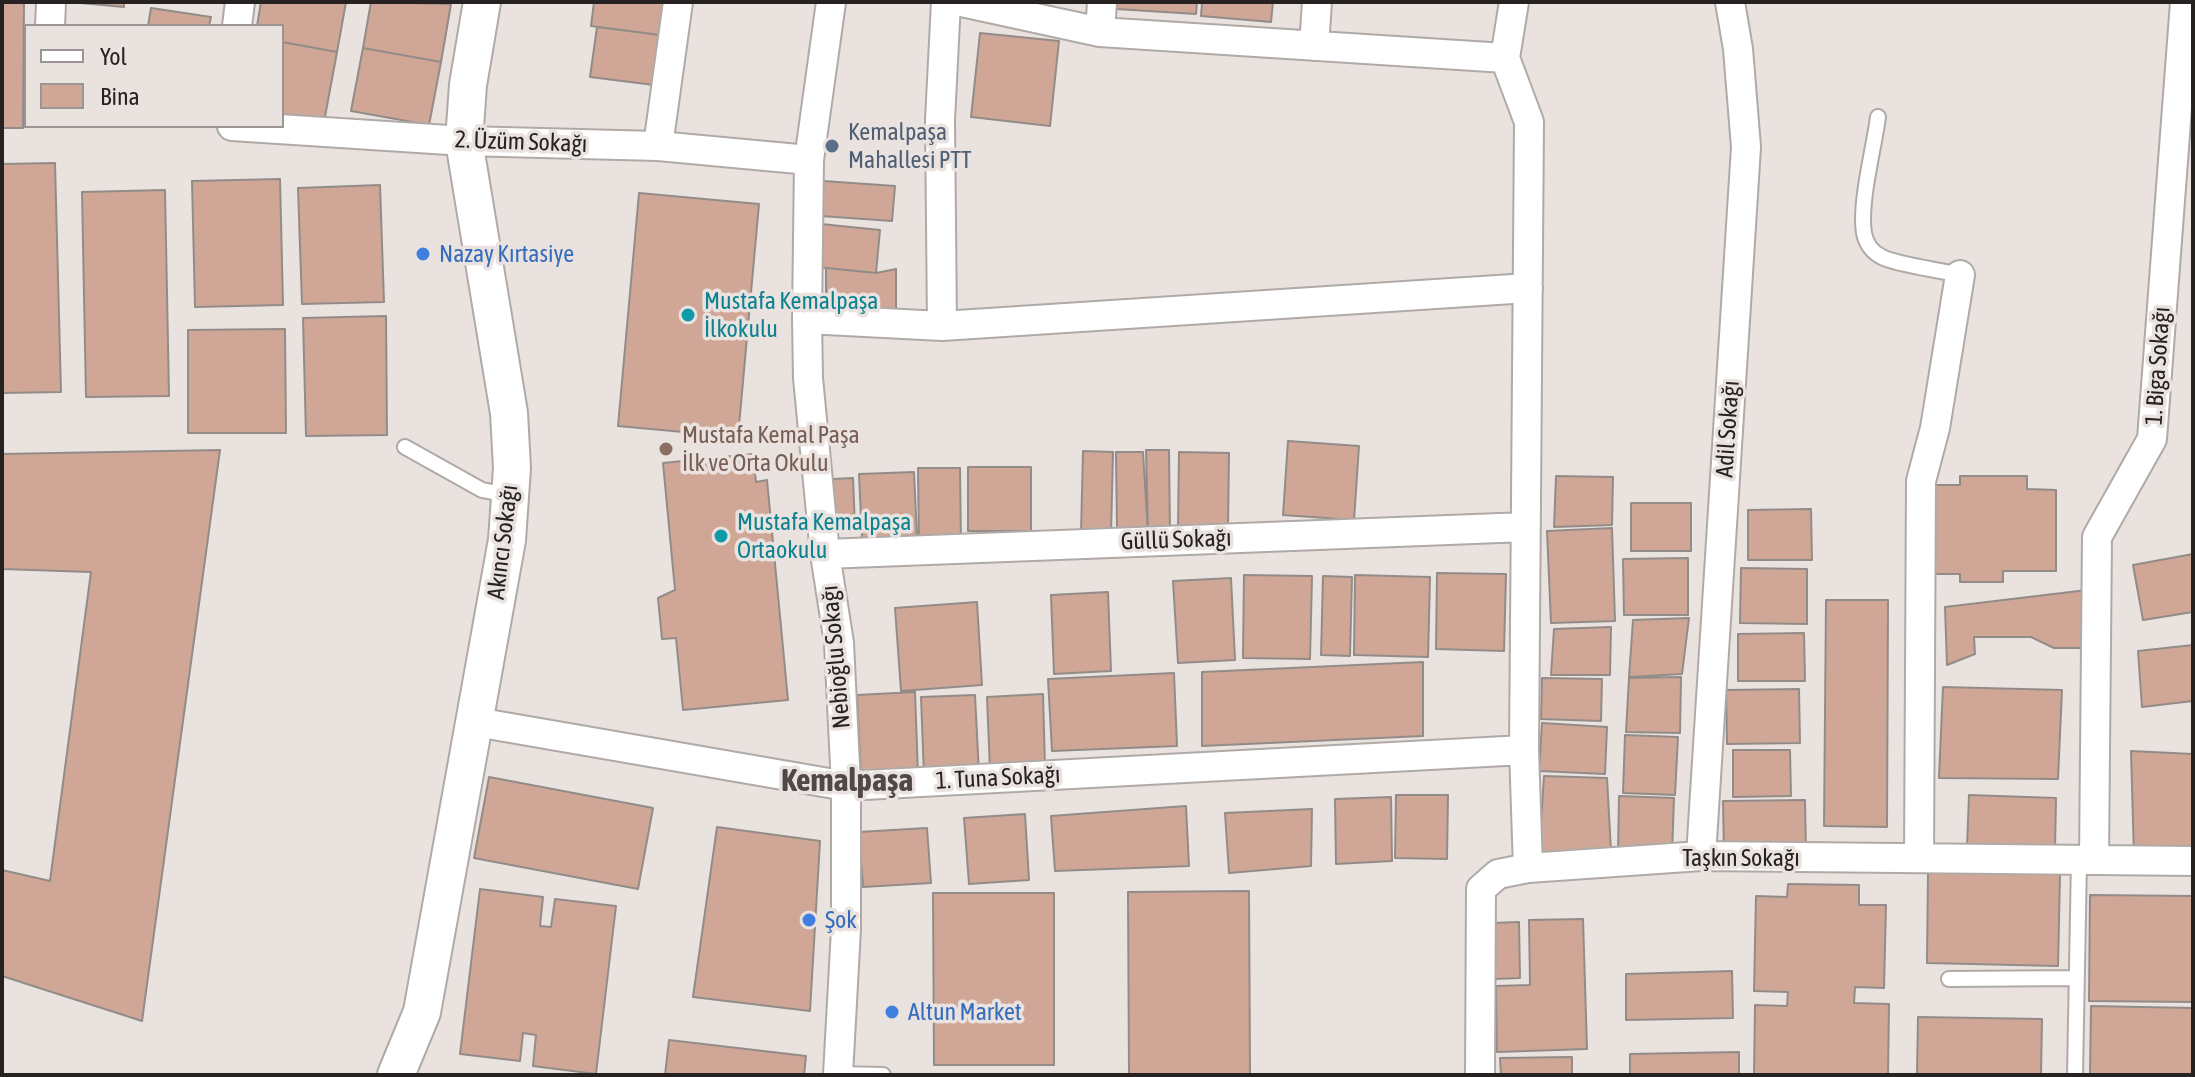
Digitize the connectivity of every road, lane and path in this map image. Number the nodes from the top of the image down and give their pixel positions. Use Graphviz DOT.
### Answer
graph roads {
  1 [pos="51,2"];
  2 [pos="240,2"];
  3 [pos="482,2"];
  4 [pos="678,2"];
  5 [pos="831,2"];
  6 [pos="946,2"];
  7 [pos="962,2"];
  8 [pos="1102,2"];
  9 [pos="1317,2"];
  10 [pos="1514,2"];
  11 [pos="1730,2"];
  12 [pos="2185,2"];
  13 [pos="50,24"];
  14 [pos="237,24"];
  15 [pos="1100,32"];
  16 [pos="1314,46"];
  17 [pos="1505,58"];
  18 [pos="1878,117"];
  19 [pos="263,128"];
  20 [pos="464,141"];
  21 [pos="658,146"];
  22 [pos="809,160"];
  23 [pos="1960,275"];
  24 [pos="1528,288"];
  25 [pos="807,319"];
  26 [pos="942,326"];
  27 [pos="405,447"];
  28 [pos="510,495"];
  29 [pos="1526,527"];
  30 [pos="825,554"];
  31 [pos="476,722"];
  32 [pos="1524,750"];
  33 [pos="846,786"];
  34 [pos="1701,856"];
  35 [pos="1919,858"];
  36 [pos="2086,860"];
  37 [pos="2193,861"];
  38 [pos="1528,868"];
  39 [pos="2077,978"];
  40 [pos="1949,979"];
  41 [pos="838,1074"];
  42 [pos="396,1075"];
  43 [pos="883,1075"];
  44 [pos="1480,1075"];
  45 [pos="2075,1075"];
  1 -- 13 [label="street"];
  2 -- 14 [label="street"];
  3 -- 20 [label="street, Akıncı Sokağı"];
  4 -- 21 [label="street"];
  5 -- 22 [label="street, Nebioğlu Sokağı"];
  6 -- 26 [label="street"];
  7 -- 15 [label="street"];
  8 -- 15 [label="street"];
  9 -- 16 [label="street"];
  10 -- 17 [label="street"];
  11 -- 34 [label="street, Adil Sokağı"];
  12 -- 36 [label="street, 1. Biga Sokağı"];
  15 -- 16 [label="street"];
  16 -- 17 [label="street"];
  17 -- 24 [label="street"];
  18 -- 23 [label="lane"];
  19 -- 20 [label="street, 2. Üzüm Sokağı"];
  20 -- 21 [label="street, 2. Üzüm Sokağı"];
  20 -- 28 [label="street, Akıncı Sokağı"];
  21 -- 22 [label="street, 2. Üzüm Sokağı"];
  22 -- 25 [label="street, Nebioğlu Sokağı"];
  23 -- 35 [label="street"];
  24 -- 26 [label="street"];
  24 -- 29 [label="street"];
  25 -- 26 [label="street"];
  25 -- 30 [label="street, Nebioğlu Sokağı"];
  27 -- 28 [label="lane"];
  28 -- 31 [label="street, Akıncı Sokağı"];
  29 -- 30 [label="street, Güllü Sokağı"];
  29 -- 32 [label="street"];
  30 -- 33 [label="street, Nebioğlu Sokağı"];
  31 -- 33 [label="street, 1. Tuna Sokağı"];
  31 -- 42 [label="street, Akıncı Sokağı"];
  32 -- 33 [label="street, 1. Tuna Sokağı"];
  32 -- 38 [label="street"];
  33 -- 41 [label="street, Nebioğlu Sokağı"];
  34 -- 35 [label="street, Taşkın Sokağı"];
  34 -- 38 [label="street, Taşkın Sokağı"];
  35 -- 36 [label="street, Taşkın Sokağı"];
  36 -- 37 [label="street, Taşkın Sokağı"];
  36 -- 39 [label="lane"];
  38 -- 44 [label="street, Taşkın Sokağı"];
  39 -- 40 [label="lane"];
  39 -- 45 [label="lane"];
  41 -- 43 [label="lane"];
}
